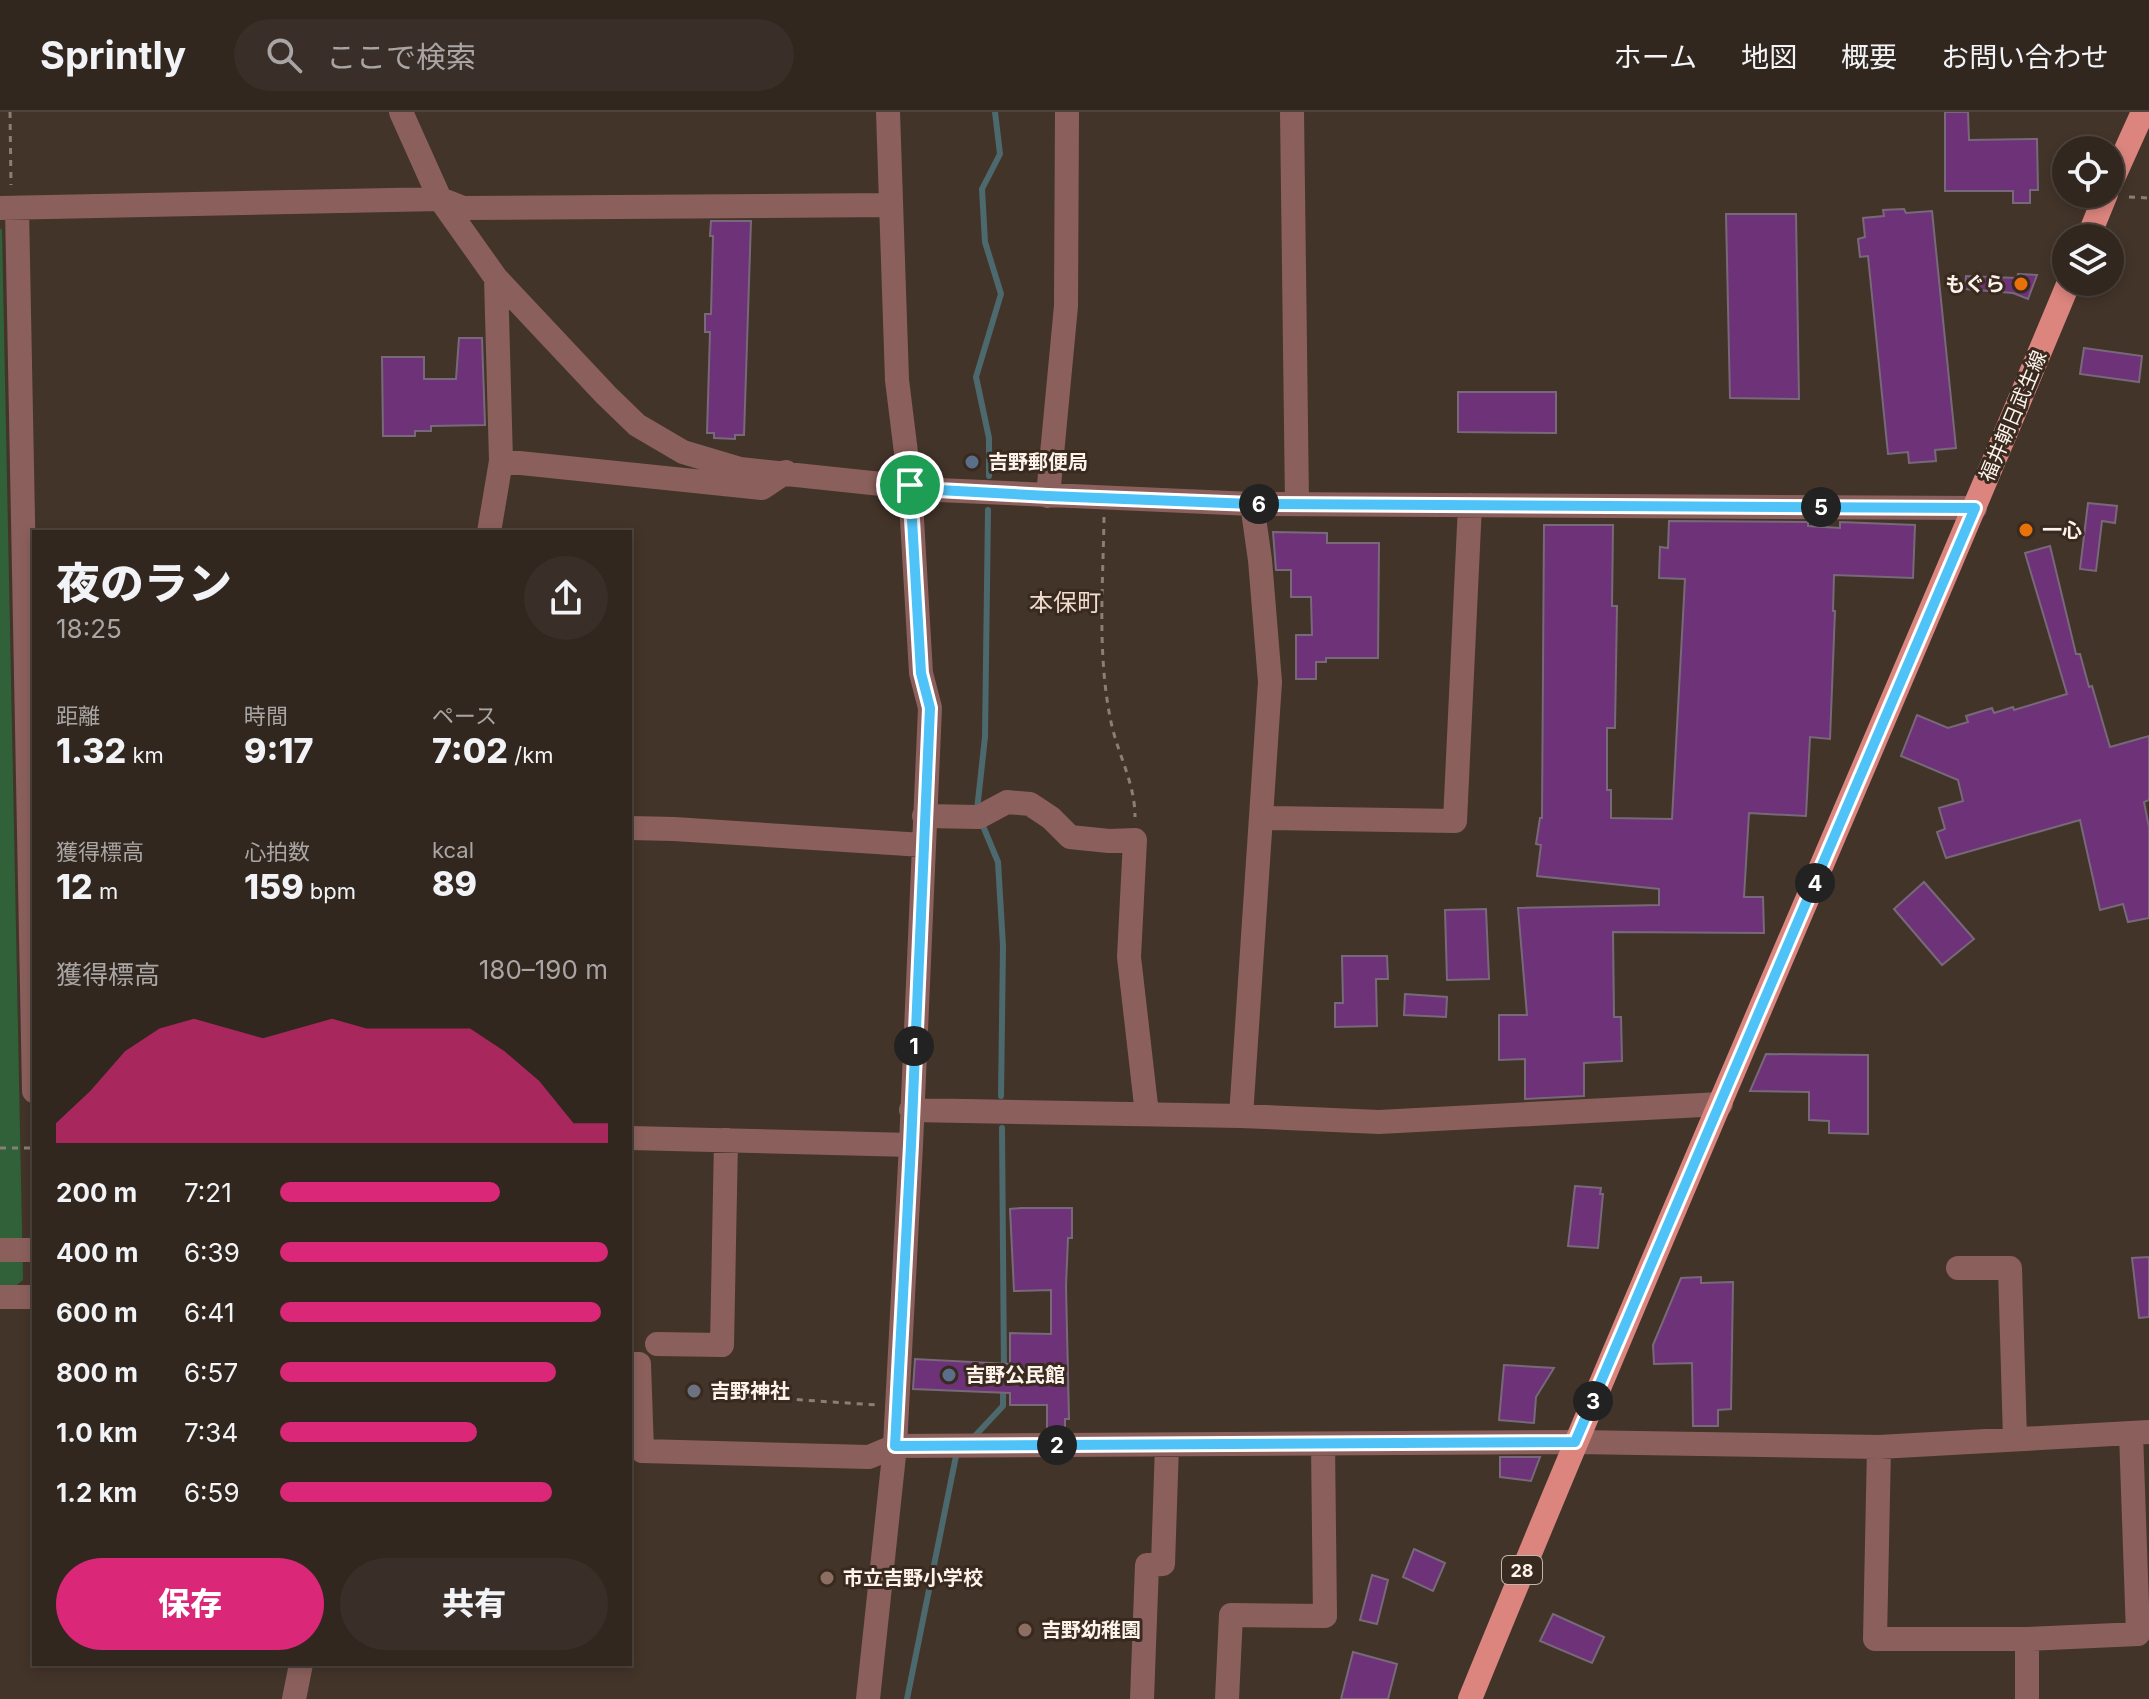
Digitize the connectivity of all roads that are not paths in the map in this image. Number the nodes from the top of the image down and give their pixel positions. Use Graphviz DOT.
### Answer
graph roads {
  1 [pos="401,112"];
  2 [pos="888,112"];
  3 [pos="1067,112"];
  4 [pos="1292,112"];
  5 [pos="2143,112"];
  6 [pos="2124,154"];
  7 [pos="440,199"];
  8 [pos="890,205"];
  9 [pos="9,208"];
  10 [pos="496,278"];
  11 [pos="2063,296"];
  12 [pos="11,381"];
  13 [pos="501,461"];
  14 [pos="786,472"];
  15 [pos="910,485"];
  16 [pos="1048,496"];
  17 [pos="1252,504"];
  18 [pos="1297,504"];
  19 [pos="1470,505"];
  20 [pos="1975,508"];
  21 [pos="489,530"];
  22 [pos="924,816"];
  23 [pos="1263,818"];
  24 [pos="632,828"];
  25 [pos="32,836"];
  26 [pos="923,845"];
  27 [pos="1721,1104"];
  28 [pos="911,1110"];
  29 [pos="1147,1114"];
  30 [pos="1241,1116"];
  31 [pos="632,1138"];
  32 [pos="726,1140"];
  33 [pos="911,1145"];
  34 [pos="0,1250"];
  35 [pos="32,1250"];
  36 [pos="1958,1268"];
  37 [pos="0,1297"];
  38 [pos="32,1297"];
  39 [pos="657,1344"];
  40 [pos="632,1364"];
  41 [pos="2140,1433"];
  42 [pos="2015,1439"];
  43 [pos="1575,1442"];
  44 [pos="1323,1444"];
  45 [pos="1167,1445"];
  46 [pos="895,1446"];
  47 [pos="1879,1447"];
  48 [pos="2027,1639"];
  49 [pos="301,1666"];
  50 [pos="294,1699"];
  51 [pos="868,1699"];
  52 [pos="1142,1699"];
  53 [pos="1227,1699"];
  54 [pos="1470,1699"];
  55 [pos="2027,1699"];
  1 -- 7 [label="street"];
  2 -- 8 [label="street"];
  3 -- 16 [label="street"];
  4 -- 18 [label="street"];
  5 -- 6 [label="main road"];
  7 -- 8 [label="street"];
  7 -- 9 [label="street"];
  7 -- 10 [label="street"];
  8 -- 15 [label="street"];
  9 -- 12 [label="street"];
  10 -- 13 [label="street"];
  10 -- 14 [label="street"];
  11 -- 20 [label="main road, 福井朝日武生線 / 28"];
  12 -- 25 [label="street"];
  13 -- 14 [label="street"];
  13 -- 21 [label="street"];
  14 -- 15 [label="street"];
  15 -- 16 [label="street"];
  15 -- 22 [label="street"];
  16 -- 17 [label="street"];
  17 -- 18 [label="street"];
  17 -- 23 [label="street"];
  18 -- 19 [label="street"];
  19 -- 20 [label="street"];
  19 -- 23 [label="street"];
  20 -- 27 [label="main road, 福井朝日武生線 / 28"];
  22 -- 26 [label="street"];
  22 -- 29 [label="street"];
  23 -- 30 [label="street"];
  24 -- 26 [label="street"];
  26 -- 28 [label="street"];
  27 -- 30 [label="street"];
  27 -- 43 [label="main road, 福井朝日武生線 / 28"];
  28 -- 29 [label="street"];
  28 -- 33 [label="street"];
  29 -- 30 [label="street"];
  31 -- 32 [label="street"];
  32 -- 33 [label="street"];
  32 -- 39 [label="street"];
  33 -- 46 [label="street"];
  34 -- 35 [label="street"];
  36 -- 42 [label="street"];
  37 -- 38 [label="street"];
  40 -- 46 [label="street"];
  41 -- 42 [label="street"];
  41 -- 48 [label="street"];
  42 -- 47 [label="street"];
  43 -- 44 [label="street"];
  43 -- 47 [label="street"];
  43 -- 54 [label="main road, 福井朝日武生線 / 28"];
  44 -- 45 [label="street"];
  44 -- 53 [label="street"];
  45 -- 46 [label="street"];
  45 -- 52 [label="street"];
  46 -- 51 [label="street"];
  47 -- 48 [label="street"];
  48 -- 55 [label="street"];
  49 -- 50 [label="street"];
}
